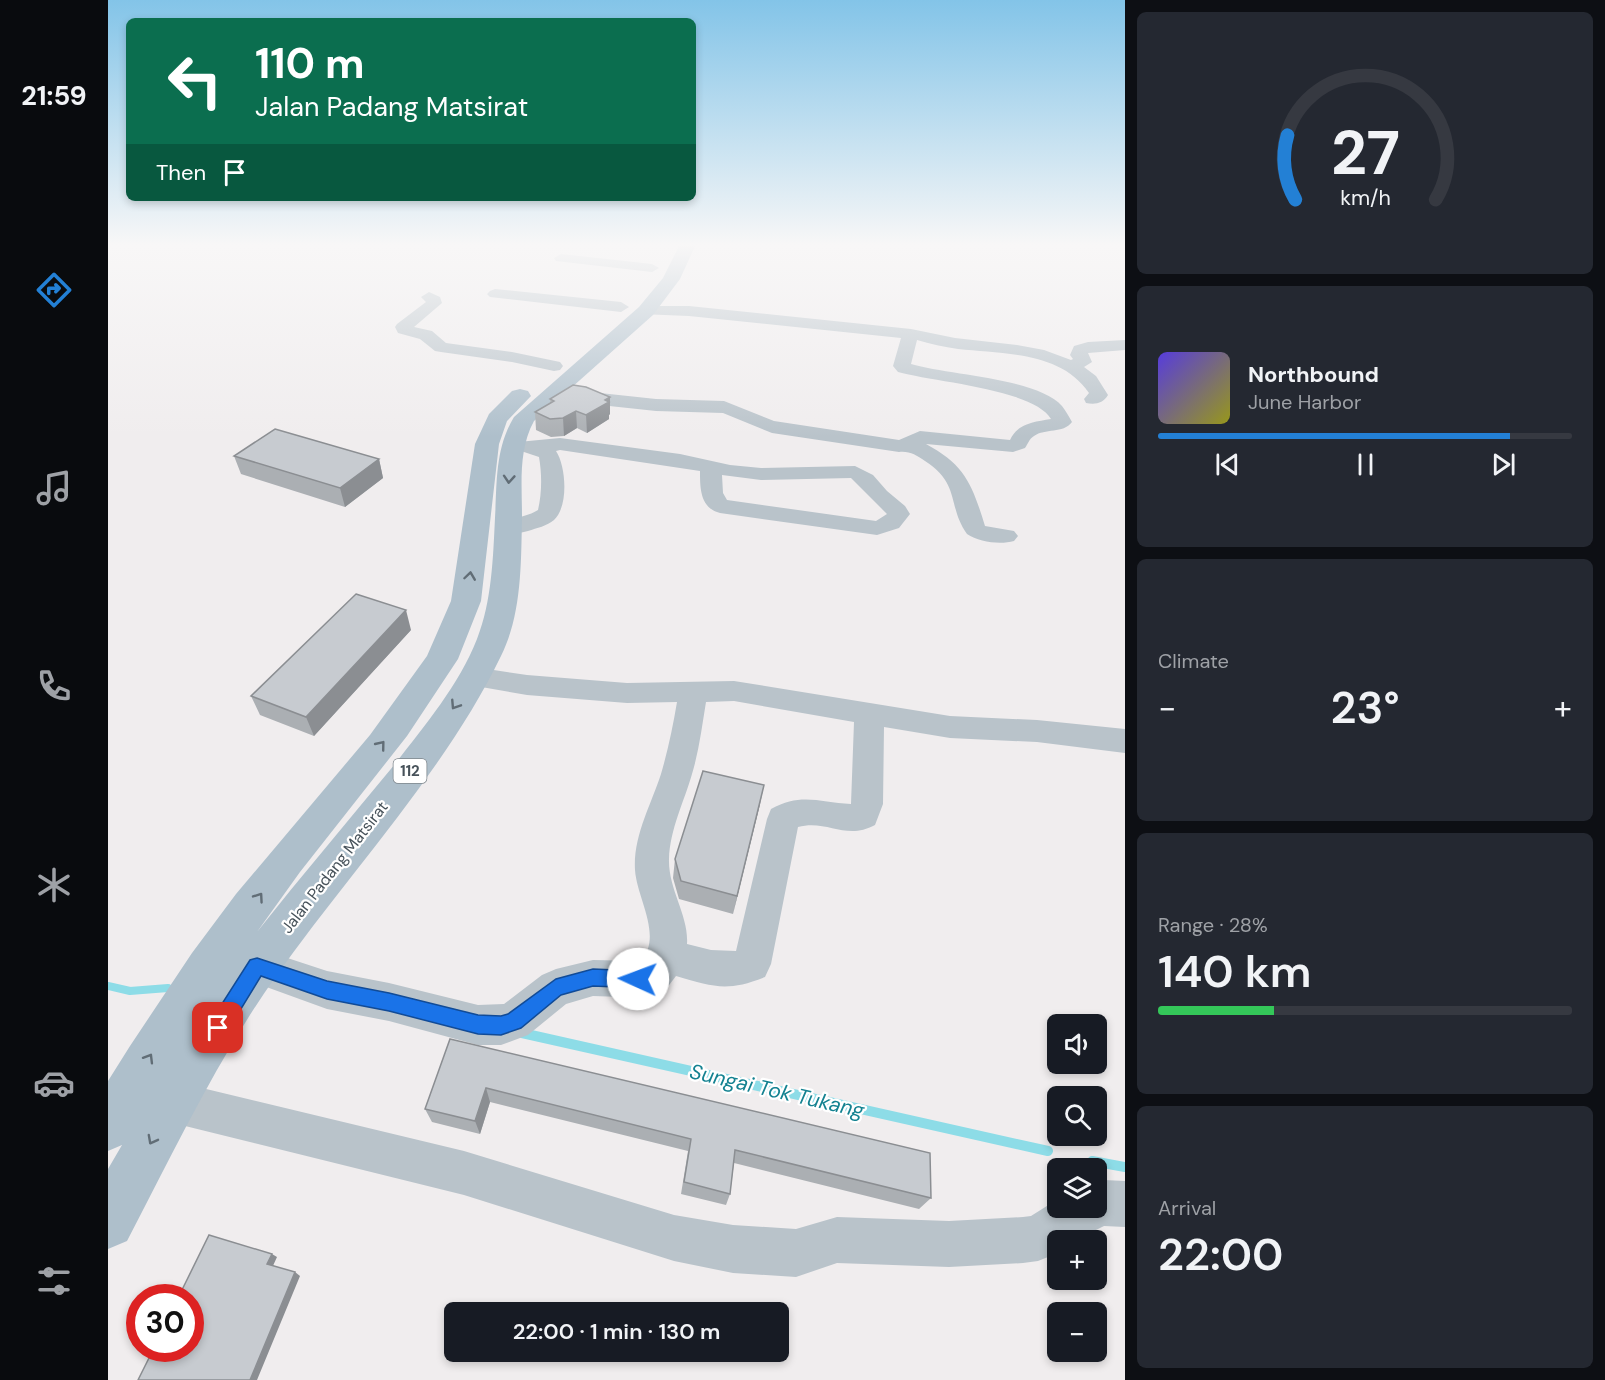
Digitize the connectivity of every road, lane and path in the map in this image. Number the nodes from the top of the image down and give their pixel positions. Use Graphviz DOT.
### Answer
graph roads {
  1 [pos="427,308"];
  2 [pos="625,308"];
  3 [pos="677,308"];
  4 [pos="911,334"];
  5 [pos="1125,345"];
  6 [pos="1068,366"];
  7 [pos="553,380"];
  8 [pos="1093,399"];
  9 [pos="914,445"];
  10 [pos="525,446"];
  11 [pos="711,468"];
  12 [pos="1006,536"];
  13 [pos="474,677"];
  14 [pos="694,691"];
  15 [pos="869,713"];
  16 [pos="1125,741"];
  17 [pos="669,957"];
  18 [pos="257,966"];
  19 [pos="173,1102"];
  20 [pos="108,1126"];
  21 [pos="1107,1203"];
  22 [pos="1125,1204"];
  23 [pos="1070,1218"];
  24 [pos="108,1222"];
  1 -- 7 [label="street"];
  2 -- 7 [label="main road, Jalan Padang Matsirat / 112"];
  3 -- 4 [label="street"];
  4 -- 6 [label="street"];
  4 -- 9 [label="street"];
  5 -- 6 [label="street"];
  6 -- 8 [label="street"];
  7 -- 9 [label="street"];
  7 -- 10 [label="main road, Jalan Padang Matsirat / 112"];
  20 -- 7 [label="main road, Jalan Padang Matsirat / 112, one-way"];
  9 -- 12 [label="street"];
  10 -- 11 [label="street"];
  10 -- 13 [label="main road, Jalan Padang Matsirat / 112"];
  11 -- 11 [label="street"];
  13 -- 14 [label="street"];
  13 -- 18 [label="main road, Jalan Padang Matsirat / 112, one-way"];
  14 -- 15 [label="street"];
  14 -- 17 [label="street"];
  15 -- 16 [label="street"];
  15 -- 17 [label="street"];
  17 -- 18 [label="street"];
  18 -- 19 [label="main road, Jalan Padang Matsirat / 112"];
  19 -- 23 [label="street"];
  19 -- 24 [label="main road, Jalan Padang Matsirat / 112, one-way"];
  21 -- 22 [label="street"];
}
